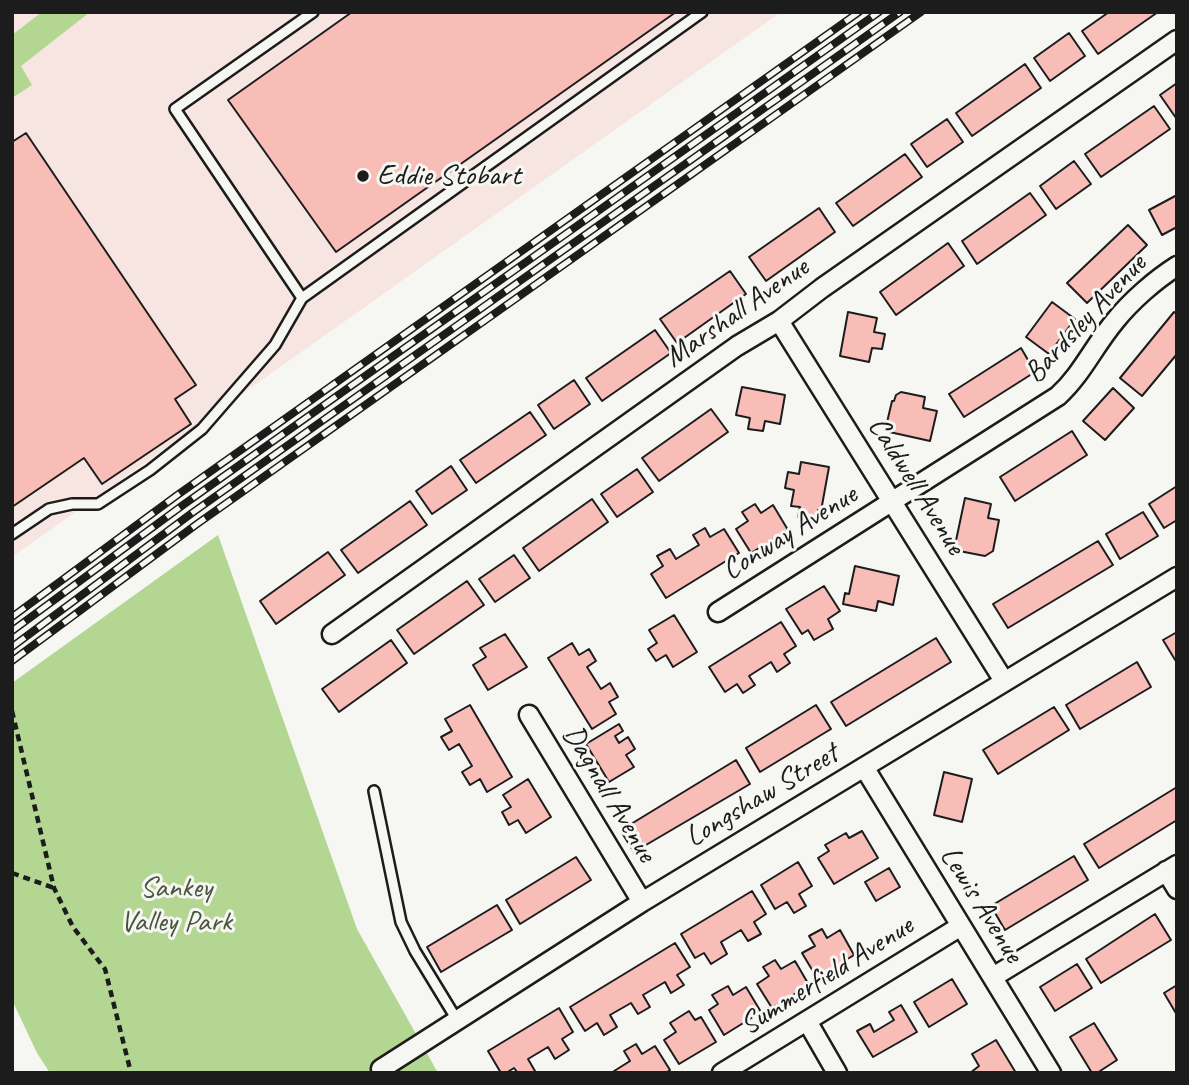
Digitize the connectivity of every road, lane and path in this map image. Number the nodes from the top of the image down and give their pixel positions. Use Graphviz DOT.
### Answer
graph roads {
  1 [pos="313,12"];
  2 [pos="702,12"];
  3 [pos="1177,40"];
  4 [pos="1177,265"];
  5 [pos="302,298"];
  6 [pos="779,321"];
  7 [pos="893,501"];
  8 [pos="12,534"];
  9 [pos="1177,577"];
  10 [pos="718,612"];
  11 [pos="332,634"];
  12 [pos="1004,681"];
  13 [pos="12,711"];
  14 [pos="529,715"];
  15 [pos="864,767"];
  16 [pos="374,791"];
  17 [pos="1172,868"];
  18 [pos="12,873"];
  19 [pos="54,888"];
  20 [pos="1177,889"];
  21 [pos="642,902"];
  22 [pos="961,926"];
  23 [pos="993,977"];
  24 [pos="457,1020"];
  25 [pos="807,1021"];
  26 [pos="381,1069"];
  27 [pos="131,1073"];
  28 [pos="722,1073"];
  29 [pos="837,1073"];
  30 [pos="1051,1073"];
  1 -- 5 [label="lane"];
  2 -- 5 [label="lane"];
  3 -- 6 [label="street, Marshall Avenue"];
  4 -- 7 [label="street, Bardsley Avenue"];
  5 -- 8 [label="lane"];
  6 -- 7 [label="street, Caldwell Avenue"];
  6 -- 11 [label="street, Marshall Avenue"];
  7 -- 10 [label="street, Conway Avenue"];
  7 -- 12 [label="street, Caldwell Avenue"];
  9 -- 12 [label="street, Longshaw Street"];
  12 -- 15 [label="street, Longshaw Street"];
  13 -- 19 [label="path"];
  14 -- 21 [label="street, Dagnall Avenue"];
  15 -- 21 [label="street, Longshaw Street"];
  15 -- 22 [label="street, Lewis Avenue"];
  16 -- 24 [label="lane"];
  17 -- 20 [label="street"];
  17 -- 23 [label="street"];
  18 -- 19 [label="path"];
  19 -- 27 [label="path"];
  21 -- 24 [label="street, Longshaw Street"];
  22 -- 23 [label="street, Lewis Avenue"];
  22 -- 25 [label="street, Summerfield Avenue"];
  23 -- 30 [label="street, Lewis Avenue"];
  24 -- 26 [label="street, Longshaw Street"];
  25 -- 28 [label="street, Summerfield Avenue"];
  25 -- 29 [label="street"];
}
